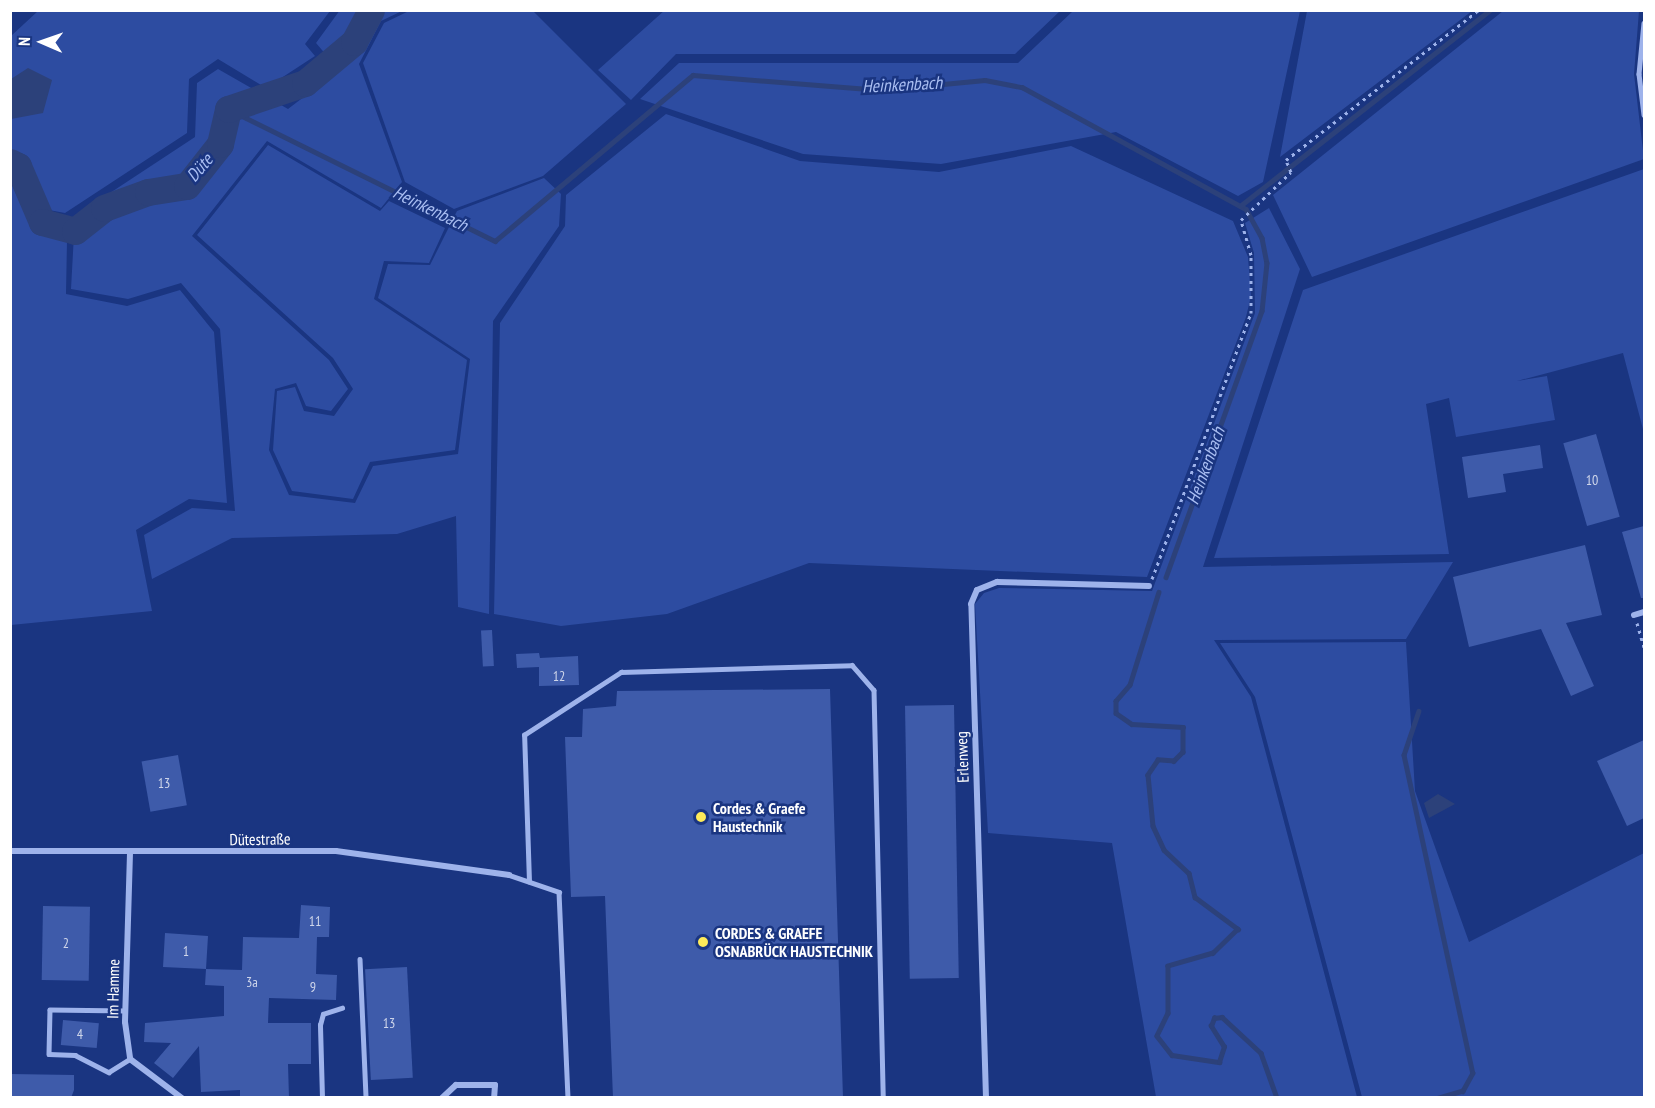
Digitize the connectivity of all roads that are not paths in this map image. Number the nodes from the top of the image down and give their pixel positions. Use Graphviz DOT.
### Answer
graph roads {
  1 [pos="1644,23"];
  2 [pos="1644,114"];
  3 [pos="1149,586"];
  4 [pos="1644,612"];
  5 [pos="1634,615"];
  6 [pos="10,851"];
  7 [pos="129,854"];
  8 [pos="509,875"];
  9 [pos="529,882"];
  10 [pos="360,959"];
  11 [pos="342,1008"];
  12 [pos="125,1011"];
  13 [pos="130,1059"];
  14 [pos="182,1098"];
  15 [pos="322,1098"];
  16 [pos="366,1098"];
  17 [pos="442,1098"];
  18 [pos="494,1098"];
  19 [pos="568,1098"];
  20 [pos="883,1098"];
  21 [pos="986,1098"];
  1 -- 2 [label="lane"];
  3 -- 21 [label="street, Erlenweg"];
  4 -- 5 [label="street"];
  6 -- 7 [label="street, Dütestraße"];
  7 -- 8 [label="street, Dütestraße"];
  7 -- 12 [label="street, Im Hamme"];
  8 -- 9 [label="lane"];
  9 -- 19 [label="lane"];
  9 -- 20 [label="lane"];
  10 -- 16 [label="lane"];
  11 -- 15 [label="lane"];
  12 -- 13 [label="street, Im Hamme"];
  12 -- 13 [label="lane"];
  13 -- 14 [label="street"];
  17 -- 18 [label="street"];
}
